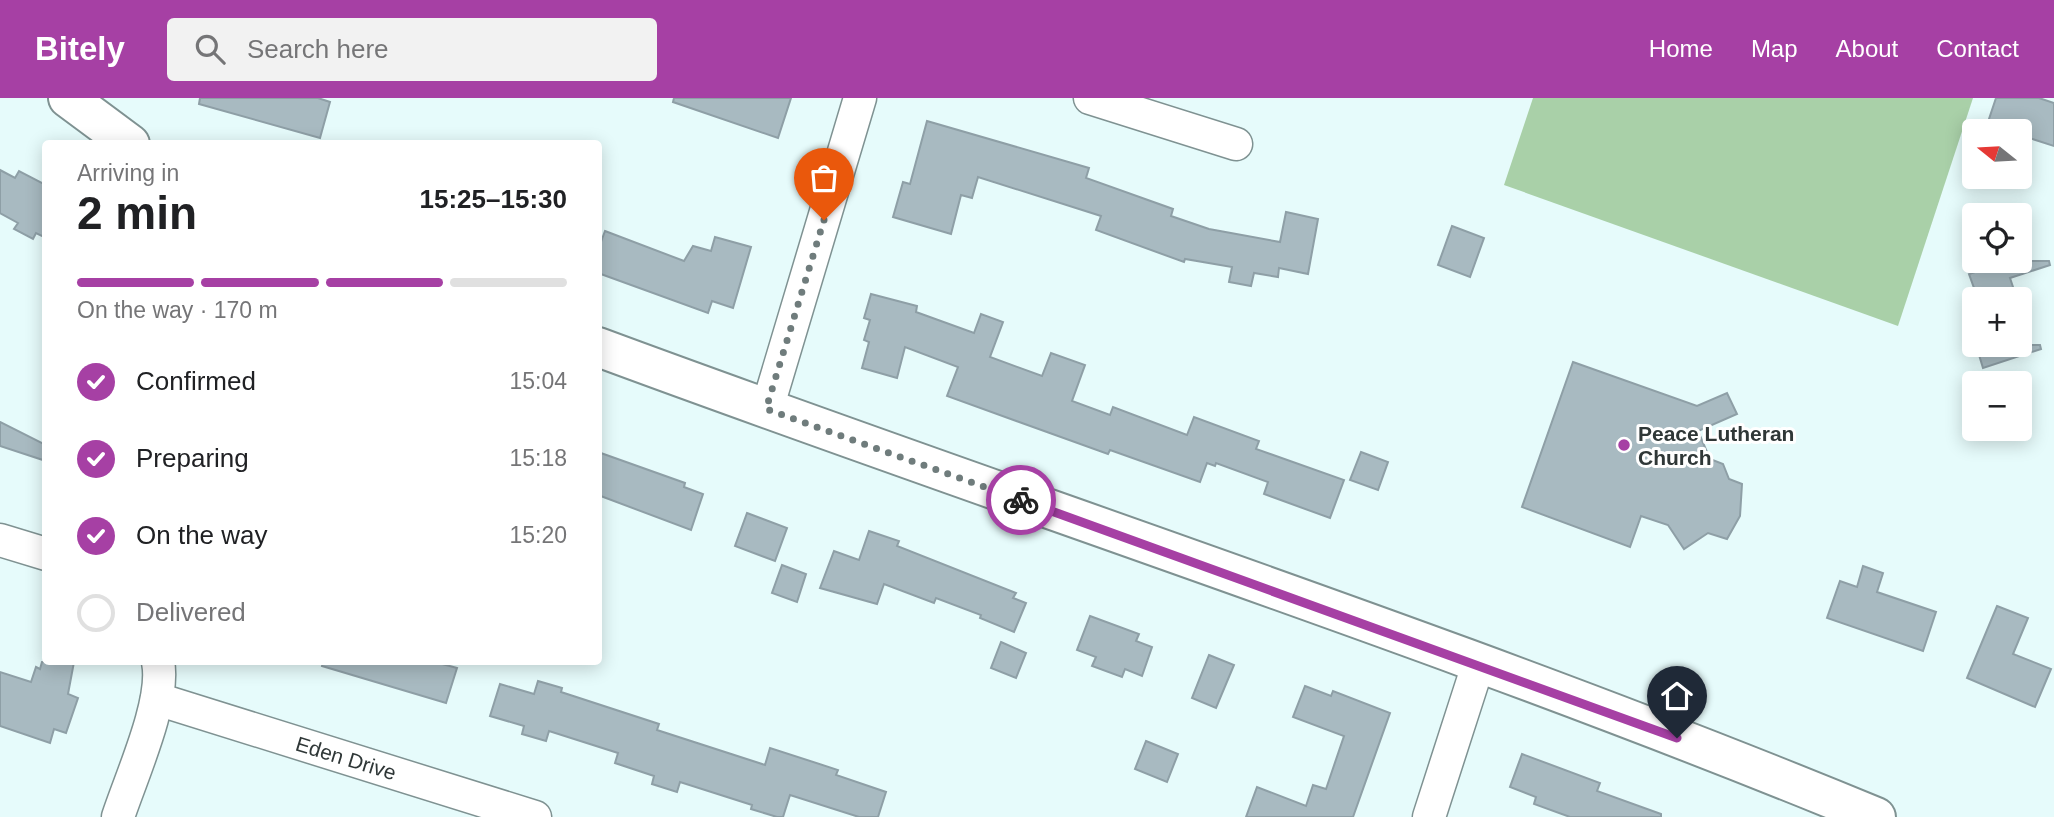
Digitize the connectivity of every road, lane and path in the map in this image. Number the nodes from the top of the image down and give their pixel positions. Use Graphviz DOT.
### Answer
graph roads {
  1 [pos="68,98"];
  2 [pos="860,98"];
  3 [pos="1090,98"];
  4 [pos="125,140"];
  5 [pos="1236,144"];
  6 [pos="602,348"];
  7 [pos="766,409"];
  8 [pos="0,540"];
  9 [pos="42,553"];
  10 [pos="159,665"];
  11 [pos="1478,665"];
  12 [pos="157,699"];
  13 [pos="531,816"];
  14 [pos="118,817"];
  15 [pos="1429,817"];
  16 [pos="1877,817"];
  1 -- 4 [label="main road"];
  2 -- 7 [label="street"];
  3 -- 5 [label="street"];
  6 -- 7 [label="main road"];
  7 -- 11 [label="main road"];
  8 -- 9 [label="street"];
  10 -- 12 [label="street"];
  11 -- 15 [label="street"];
  11 -- 16 [label="main road"];
  12 -- 13 [label="street, Eden Drive"];
  12 -- 14 [label="street"];
}
